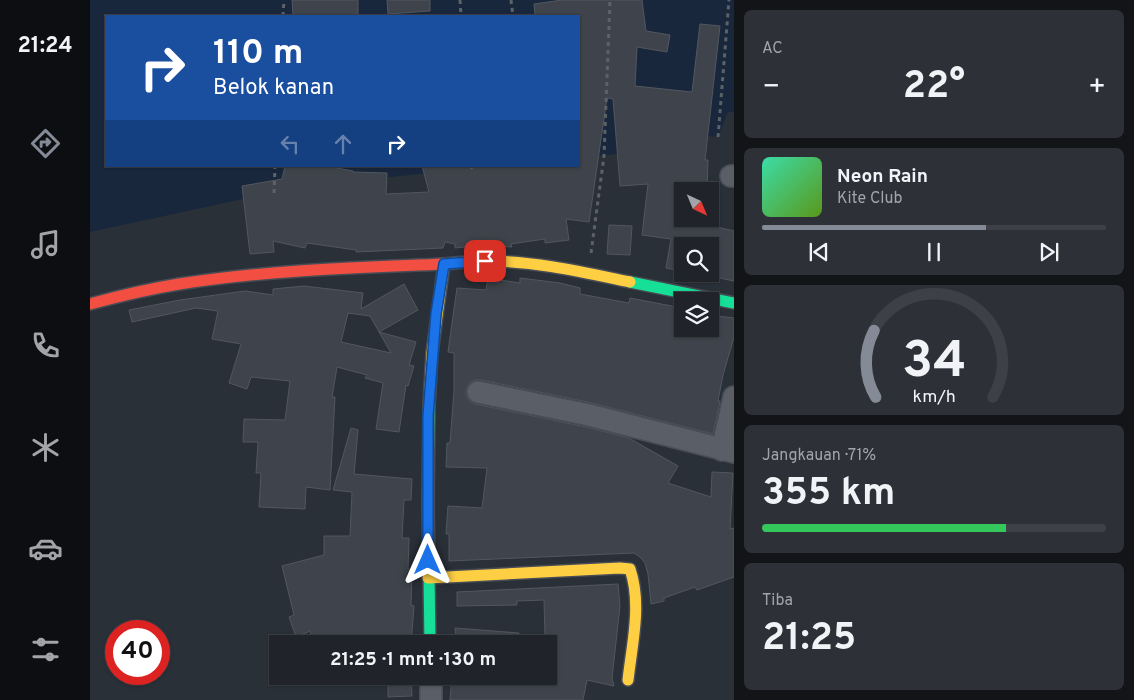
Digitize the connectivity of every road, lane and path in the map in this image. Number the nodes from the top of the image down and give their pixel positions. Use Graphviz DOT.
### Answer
graph roads {
  1 [pos="284,0"];
  2 [pos="460,0"];
  3 [pos="511,0"];
  4 [pos="610,0"];
  5 [pos="729,0"];
  6 [pos="283,15"];
  7 [pos="462,15"];
  8 [pos="513,15"];
  9 [pos="718,137"];
  10 [pos="275,167"];
  11 [pos="274,193"];
  12 [pos="444,264"];
  13 [pos="589,274"];
  14 [pos="734,303"];
  15 [pos="90,304"];
  16 [pos="478,392"];
  17 [pos="734,397"];
  18 [pos="728,451"];
  19 [pos="428,578"];
  20 [pos="430,635"];
  21 [pos="628,680"];
  22 [pos="431,685"];
  23 [pos="432,700"];
  1 -- 6 [label="path"];
  2 -- 7 [label="path"];
  3 -- 8 [label="path"];
  4 -- 13 [label="path"];
  5 -- 9 [label="path"];
  10 -- 11 [label="path"];
  12 -- 13 [label="street"];
  12 -- 15 [label="street"];
  12 -- 19 [label="street"];
  13 -- 14 [label="street"];
  16 -- 18 [label="street"];
  17 -- 18 [label="street"];
  19 -- 20 [label="street"];
  19 -- 21 [label="street"];
  22 -- 23 [label="street"];
}
